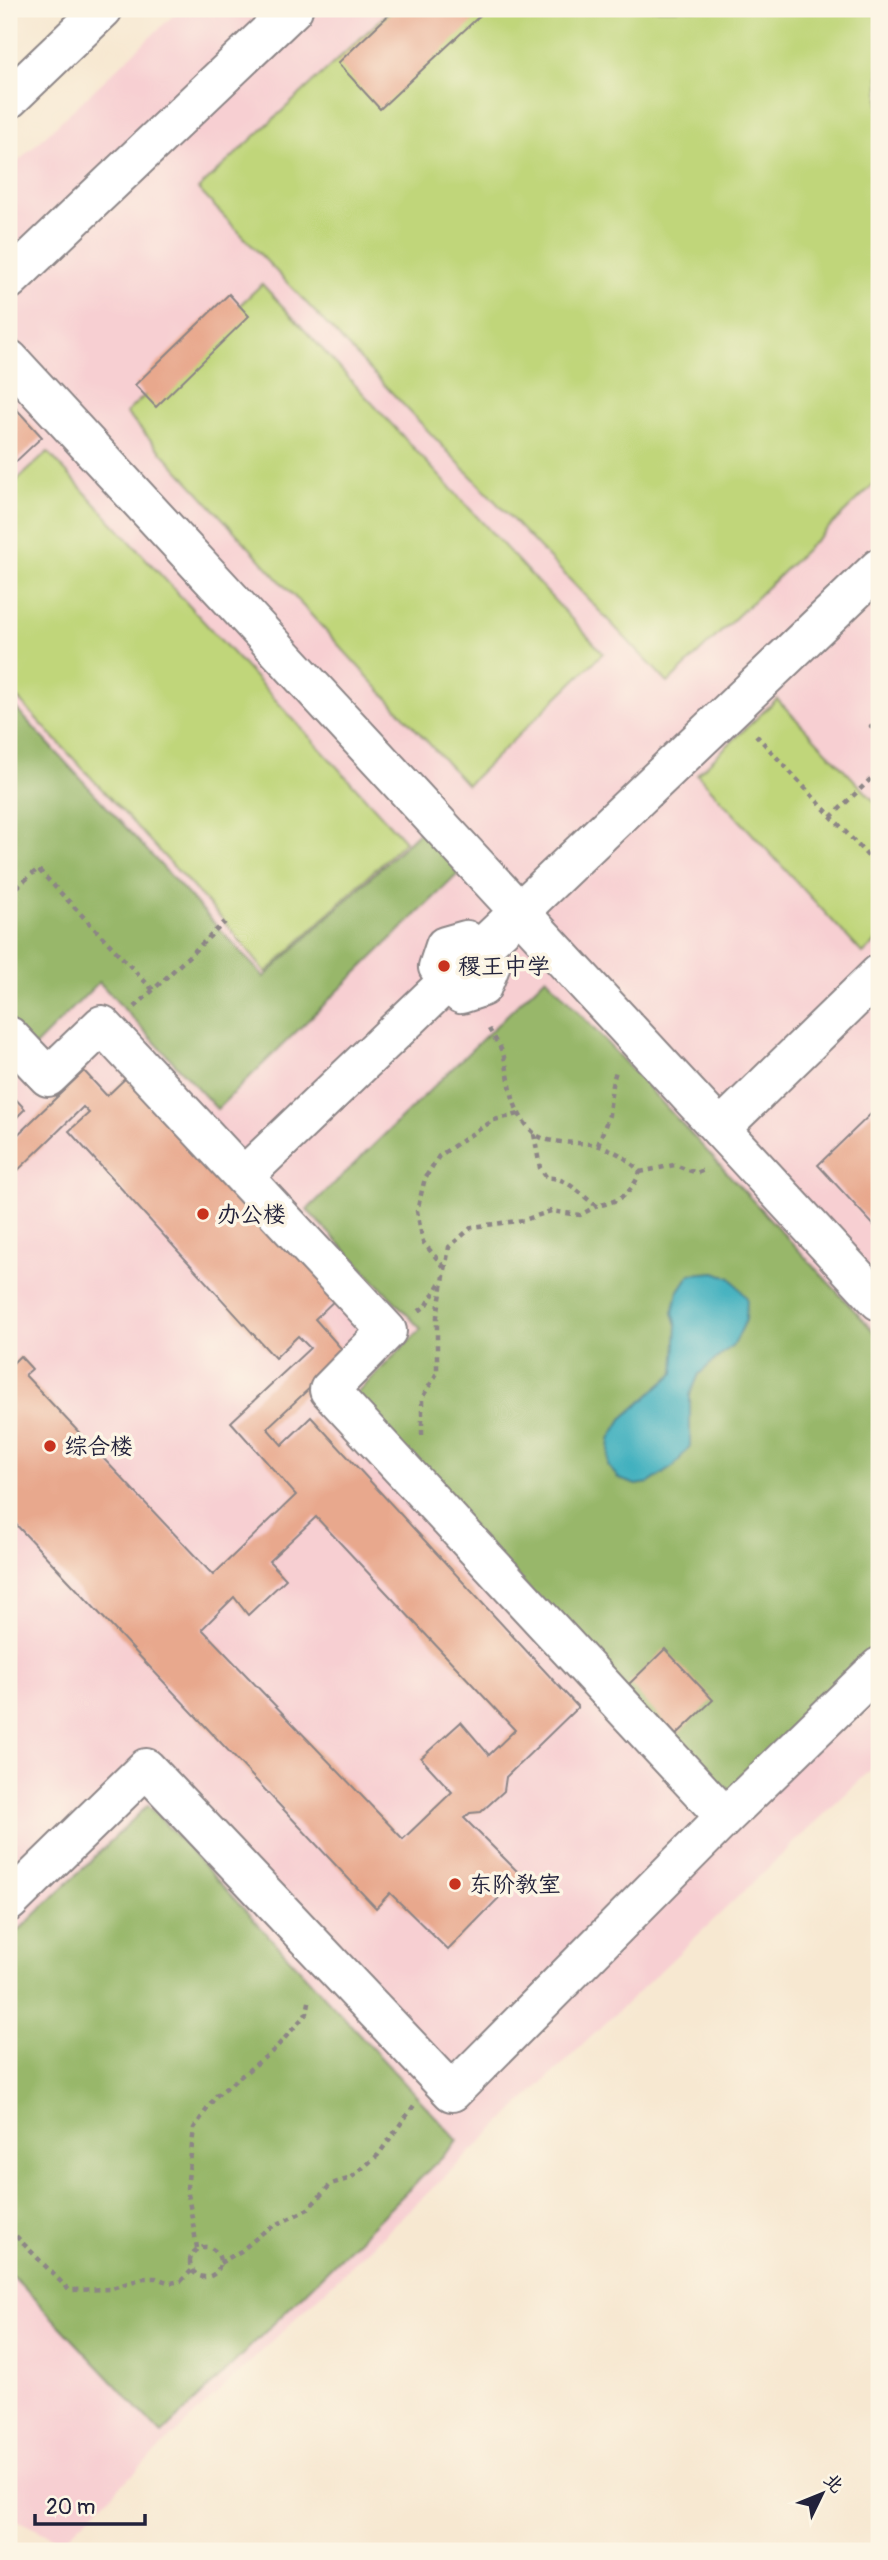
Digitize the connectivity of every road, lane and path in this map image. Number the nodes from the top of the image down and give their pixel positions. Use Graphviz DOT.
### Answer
graph roads {
  1 [pos="103,9"];
  2 [pos="293,9"];
  3 [pos="9,99"];
  4 [pos="9,280"];
  5 [pos="9,359"];
  6 [pos="879,568"];
  7 [pos="732,709"];
  8 [pos="879,718"];
  9 [pos="879,736"];
  10 [pos="879,771"];
  11 [pos="831,817"];
  12 [pos="879,868"];
  13 [pos="9,894"];
  14 [pos="519,912"];
  15 [pos="225,922"];
  16 [pos="879,974"];
  17 [pos="153,990"];
  18 [pos="489,1029"];
  19 [pos="110,1033"];
  20 [pos="9,1036"];
  21 [pos="636,1038"];
  22 [pos="519,1114"];
  23 [pos="534,1134"];
  24 [pos="728,1138"];
  25 [pos="598,1145"];
  26 [pos="640,1172"];
  27 [pos="244,1176"];
  28 [pos="597,1206"];
  29 [pos="444,1267"];
  30 [pos="879,1301"];
  31 [pos="422,1436"];
  32 [pos="879,1667"];
  33 [pos="725,1817"];
  34 [pos="9,1902"];
  35 [pos="317,1948"];
  36 [pos="437,2076"];
  37 [pos="9,2228"];
  38 [pos="197,2248"];
  39 [pos="220,2263"];
  40 [pos="192,2270"];
  1 -- 3 [label="street"];
  2 -- 4 [label="street"];
  5 -- 14 [label="street"];
  6 -- 7 [label="street"];
  7 -- 11 [label="path"];
  7 -- 14 [label="street"];
  8 -- 9 [label="path"];
  10 -- 11 [label="path"];
  11 -- 12 [label="path"];
  13 -- 17 [label="path"];
  14 -- 21 [label="street"];
  14 -- 27 [label="street"];
  15 -- 17 [label="path"];
  16 -- 24 [label="street"];
  17 -- 19 [label="path"];
  18 -- 22 [label="path"];
  19 -- 20 [label="street"];
  19 -- 27 [label="street"];
  21 -- 24 [label="street"];
  21 -- 25 [label="path"];
  22 -- 23 [label="path"];
  22 -- 29 [label="path"];
  23 -- 25 [label="path"];
  23 -- 28 [label="path"];
  24 -- 26 [label="path"];
  24 -- 30 [label="street"];
  25 -- 26 [label="path"];
  26 -- 28 [label="path"];
  27 -- 33 [label="street"];
  28 -- 29 [label="path"];
  29 -- 31 [label="path"];
  32 -- 33 [label="street"];
  33 -- 36 [label="street"];
  34 -- 35 [label="street"];
  35 -- 36 [label="street"];
  35 -- 38 [label="path"];
  36 -- 39 [label="path"];
  37 -- 40 [label="path"];
  38 -- 39 [label="path"];
  38 -- 40 [label="path"];
  39 -- 40 [label="path"];
}
